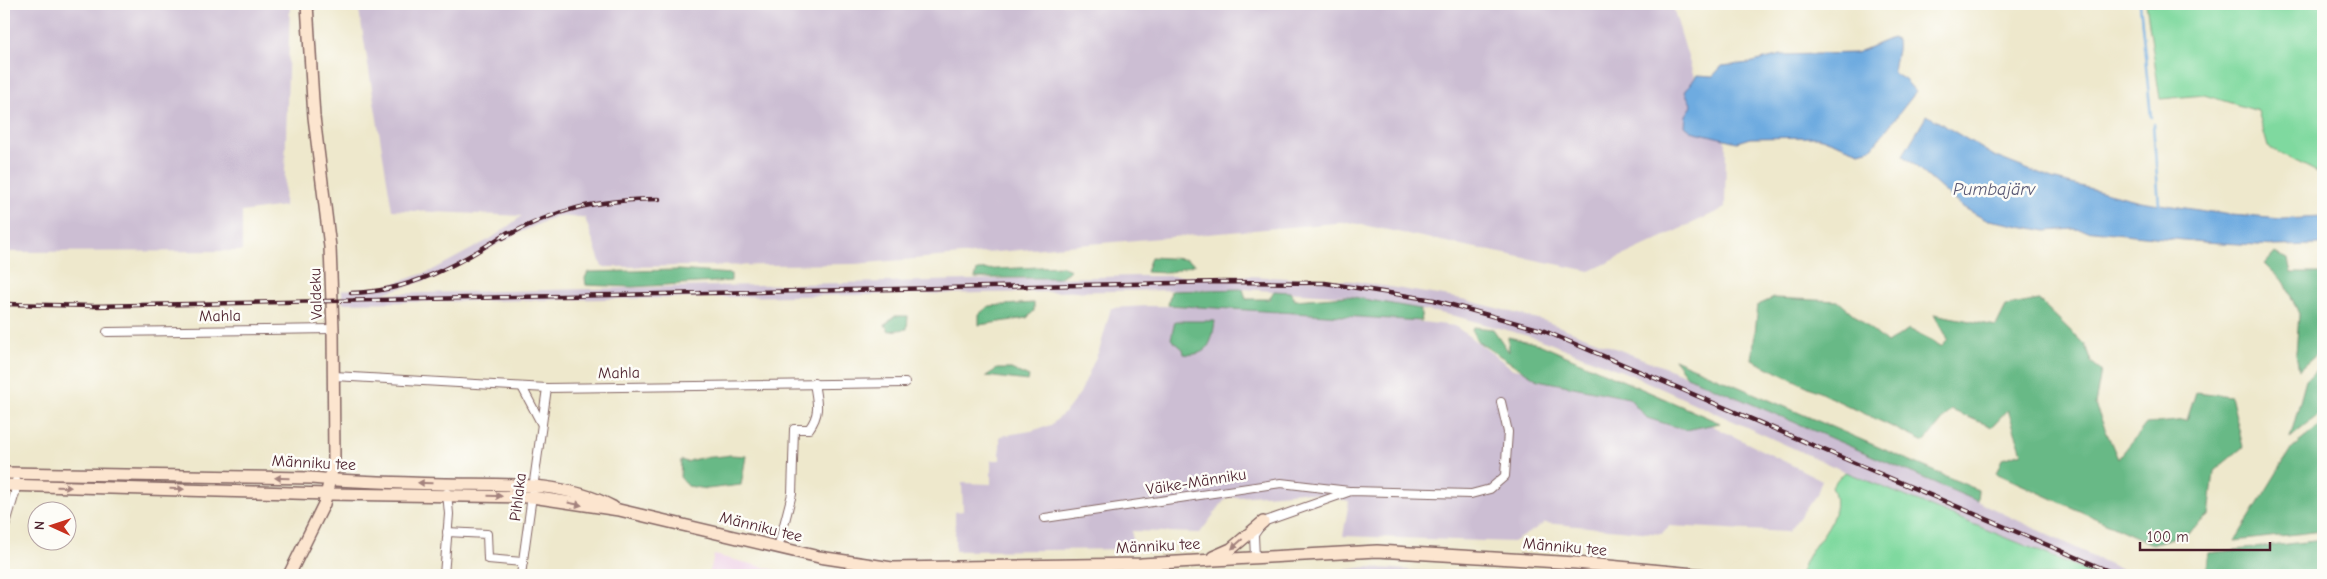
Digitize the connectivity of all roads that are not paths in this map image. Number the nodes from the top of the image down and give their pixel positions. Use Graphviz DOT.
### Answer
graph roads {
  1 [pos="307,4"];
  2 [pos="333,329"];
  3 [pos="107,332"];
  4 [pos="334,376"];
  5 [pos="814,383"];
  6 [pos="905,383"];
  7 [pos="522,387"];
  8 [pos="547,388"];
  9 [pos="1501,402"];
  10 [pos="541,423"];
  11 [pos="12,477"];
  12 [pos="330,480"];
  13 [pos="4,485"];
  14 [pos="447,490"];
  15 [pos="1351,491"];
  16 [pos="533,492"];
  17 [pos="327,494"];
  18 [pos="1045,518"];
  19 [pos="1263,522"];
  20 [pos="4,530"];
  21 [pos="447,532"];
  22 [pos="778,548"];
  23 [pos="1255,558"];
  24 [pos="1207,560"];
  25 [pos="523,562"];
  26 [pos="930,569"];
  27 [pos="978,571"];
  28 [pos="991,571"];
  29 [pos="892,572"];
  30 [pos="1660,573"];
  31 [pos="289,575"];
  32 [pos="445,575"];
  33 [pos="521,575"];
  34 [pos="948,575"];
  35 [pos="1705,575"];
  1 -- 2 [label="street, Valdeku"];
  2 -- 3 [label="street, Mahla"];
  2 -- 4 [label="street, Valdeku"];
  4 -- 7 [label="street, Mahla"];
  4 -- 12 [label="street, Valdeku"];
  5 -- 6 [label="street, Mahla"];
  5 -- 8 [label="street, Mahla"];
  5 -- 22 [label="street"];
  7 -- 8 [label="street, Mahla"];
  7 -- 10 [label="street"];
  8 -- 10 [label="street, Pihlaka"];
  9 -- 15 [label="street, Väike-Männiku"];
  10 -- 16 [label="street, Pihlaka"];
  12 -- 11 [label="street, Männiku tee, one-way"];
  11 -- 13 [label="street, Männiku tee"];
  11 -- 17 [label="street, Männiku tee, one-way"];
  11 -- 20 [label="street"];
  14 -- 12 [label="street, Männiku tee, one-way"];
  12 -- 17 [label="street, Valdeku"];
  14 -- 16 [label="street, Männiku tee"];
  14 -- 17 [label="street, Männiku tee"];
  14 -- 21 [label="street"];
  15 -- 18 [label="street, Väike-Männiku"];
  15 -- 19 [label="street, Väike-Männiku"];
  16 -- 22 [label="street, Männiku tee"];
  16 -- 25 [label="street, Pihlaka"];
  17 -- 31 [label="street, Valdeku"];
  19 -- 23 [label="street"];
  19 -- 24 [label="street, one-way"];
  21 -- 25 [label="street"];
  21 -- 32 [label="street"];
  22 -- 29 [label="street, Männiku tee"];
  23 -- 24 [label="street, Männiku tee"];
  23 -- 30 [label="street, Männiku tee"];
  24 -- 28 [label="street, Männiku tee"];
  25 -- 33 [label="street, Pihlaka"];
  26 -- 27 [label="street, Männiku tee"];
  26 -- 29 [label="street, Männiku tee"];
  26 -- 34 [label="street"];
  27 -- 28 [label="street, Männiku tee"];
  30 -- 35 [label="street, Männiku tee"];
}
